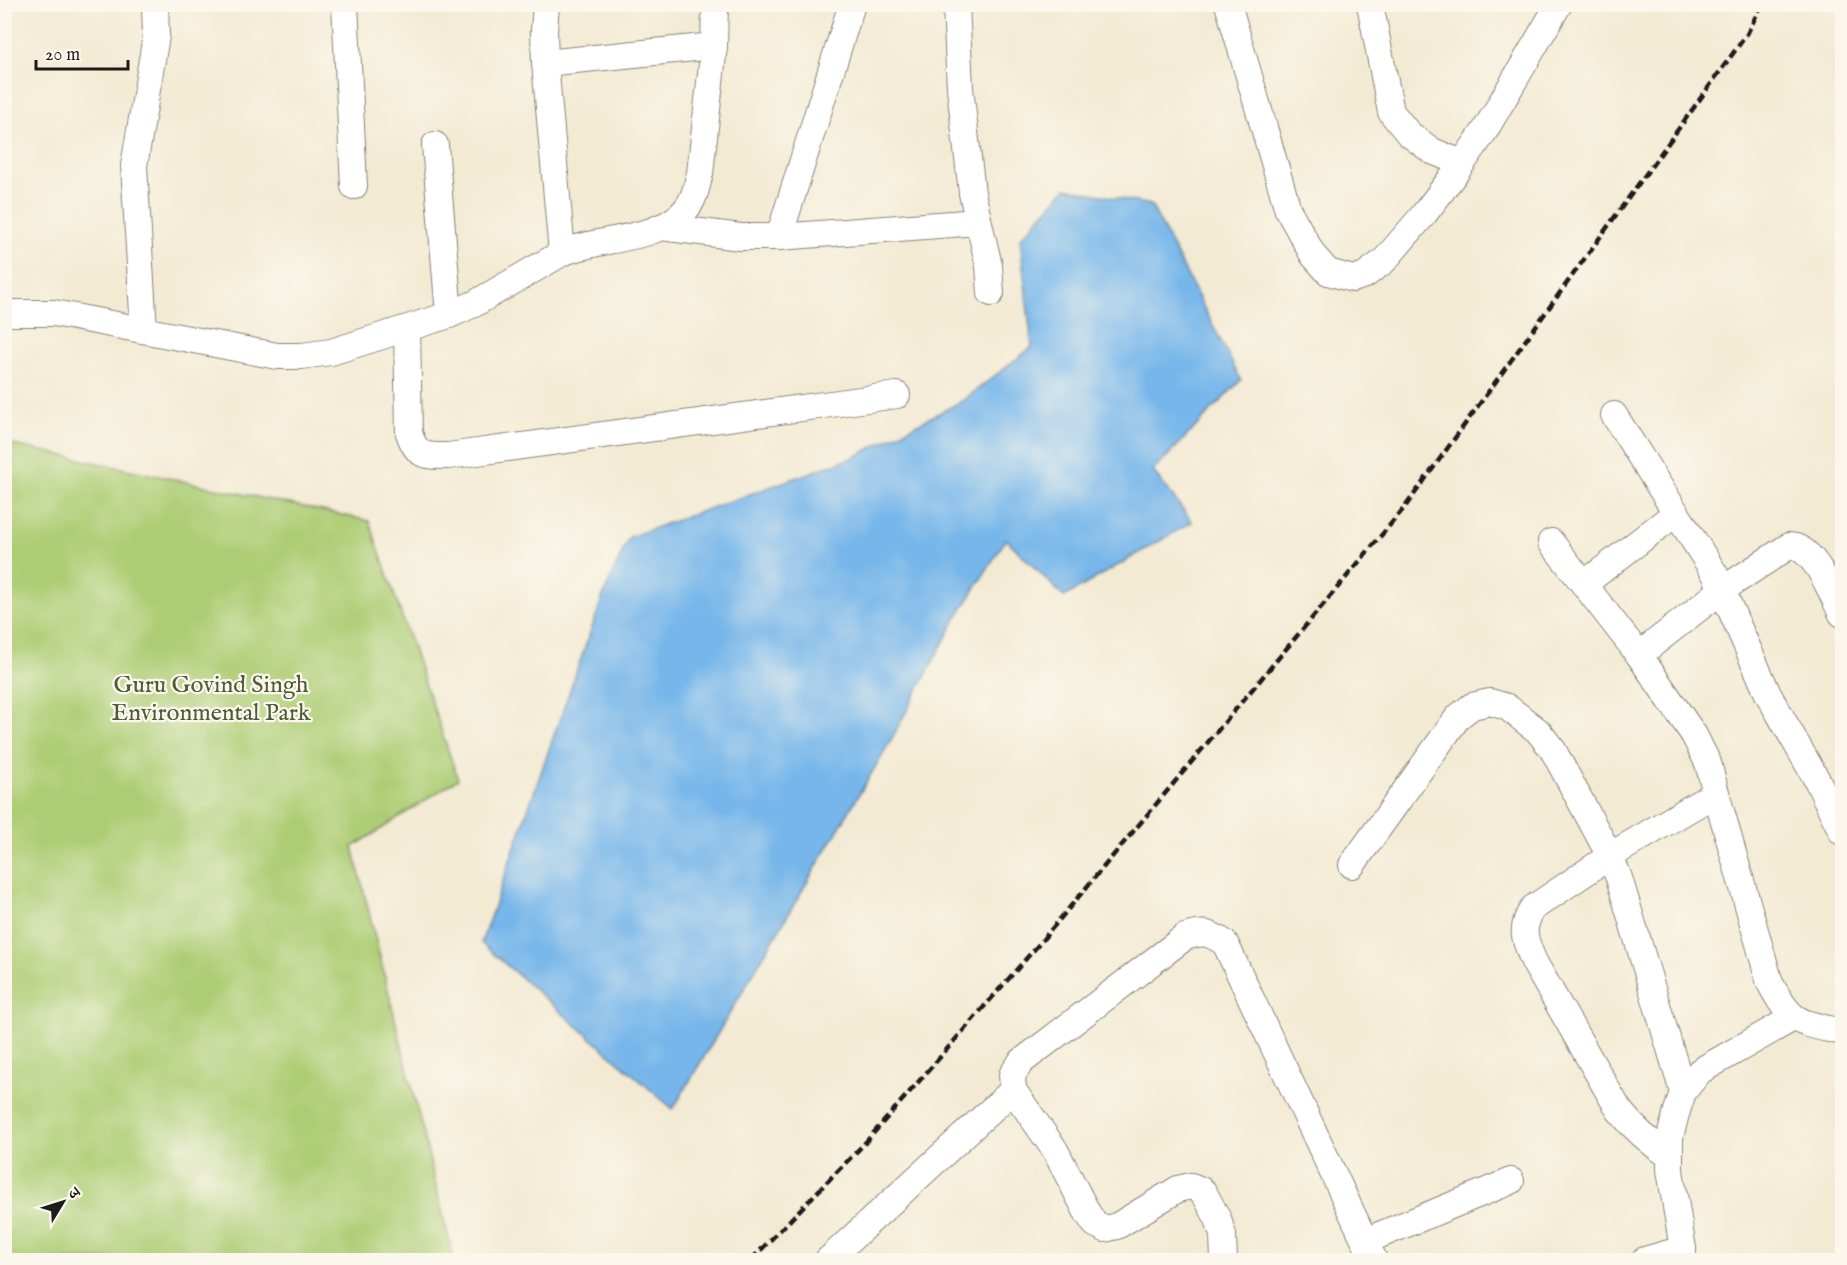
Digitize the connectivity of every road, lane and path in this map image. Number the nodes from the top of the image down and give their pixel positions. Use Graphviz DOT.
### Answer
graph roads {
  1 [pos="155,4"];
  2 [pos="345,4"];
  3 [pos="546,4"];
  4 [pos="715,4"];
  5 [pos="852,4"];
  6 [pos="956,4"];
  7 [pos="1228,4"];
  8 [pos="1370,4"];
  9 [pos="1558,4"];
  10 [pos="714,46"];
  11 [pos="545,63"];
  12 [pos="435,145"];
  13 [pos="1462,162"];
  14 [pos="354,186"];
  15 [pos="978,222"];
  16 [pos="661,227"];
  17 [pos="779,237"];
  18 [pos="562,253"];
  19 [pos="991,293"];
  20 [pos="4,313"];
  21 [pos="449,315"];
  22 [pos="407,329"];
  23 [pos="144,330"];
  24 [pos="897,395"];
  25 [pos="1614,415"];
  26 [pos="1676,513"];
  27 [pos="1551,542"];
  28 [pos="1584,584"];
  29 [pos="1722,590"];
  30 [pos="1842,614"];
  31 [pos="1639,655"];
  32 [pos="1716,793"];
  33 [pos="1842,832"];
  34 [pos="1610,856"];
  35 [pos="1352,865"];
  36 [pos="1793,1018"];
  37 [pos="1842,1032"];
  38 [pos="1012,1090"];
  39 [pos="1683,1092"];
  40 [pos="1670,1156"];
  41 [pos="1510,1181"];
  42 [pos="1369,1251"];
  43 [pos="1683,1255"];
  44 [pos="828,1260"];
  45 [pos="1224,1260"];
  46 [pos="1645,1260"];
  1 -- 23 [label="street"];
  2 -- 14 [label="street"];
  3 -- 11 [label="street"];
  4 -- 10 [label="street"];
  5 -- 17 [label="street"];
  6 -- 15 [label="street"];
  7 -- 13 [label="street"];
  8 -- 13 [label="street"];
  9 -- 13 [label="street"];
  10 -- 11 [label="street"];
  10 -- 16 [label="street"];
  11 -- 18 [label="street"];
  12 -- 21 [label="street"];
  15 -- 17 [label="street"];
  15 -- 19 [label="street"];
  16 -- 17 [label="street"];
  16 -- 18 [label="street"];
  18 -- 21 [label="street"];
  20 -- 23 [label="street"];
  21 -- 22 [label="street"];
  22 -- 23 [label="street"];
  22 -- 24 [label="street"];
  25 -- 26 [label="street"];
  26 -- 28 [label="street"];
  26 -- 29 [label="street"];
  27 -- 28 [label="street"];
  28 -- 31 [label="street"];
  29 -- 30 [label="street"];
  29 -- 31 [label="street"];
  29 -- 33 [label="street"];
  31 -- 32 [label="street"];
  32 -- 34 [label="street"];
  32 -- 36 [label="street"];
  34 -- 35 [label="street"];
  34 -- 39 [label="street"];
  34 -- 40 [label="street"];
  36 -- 37 [label="street"];
  36 -- 39 [label="street"];
  38 -- 42 [label="street"];
  38 -- 44 [label="street"];
  38 -- 45 [label="street"];
  39 -- 40 [label="street"];
  40 -- 43 [label="street"];
  41 -- 42 [label="street"];
  43 -- 46 [label="street"];
}
